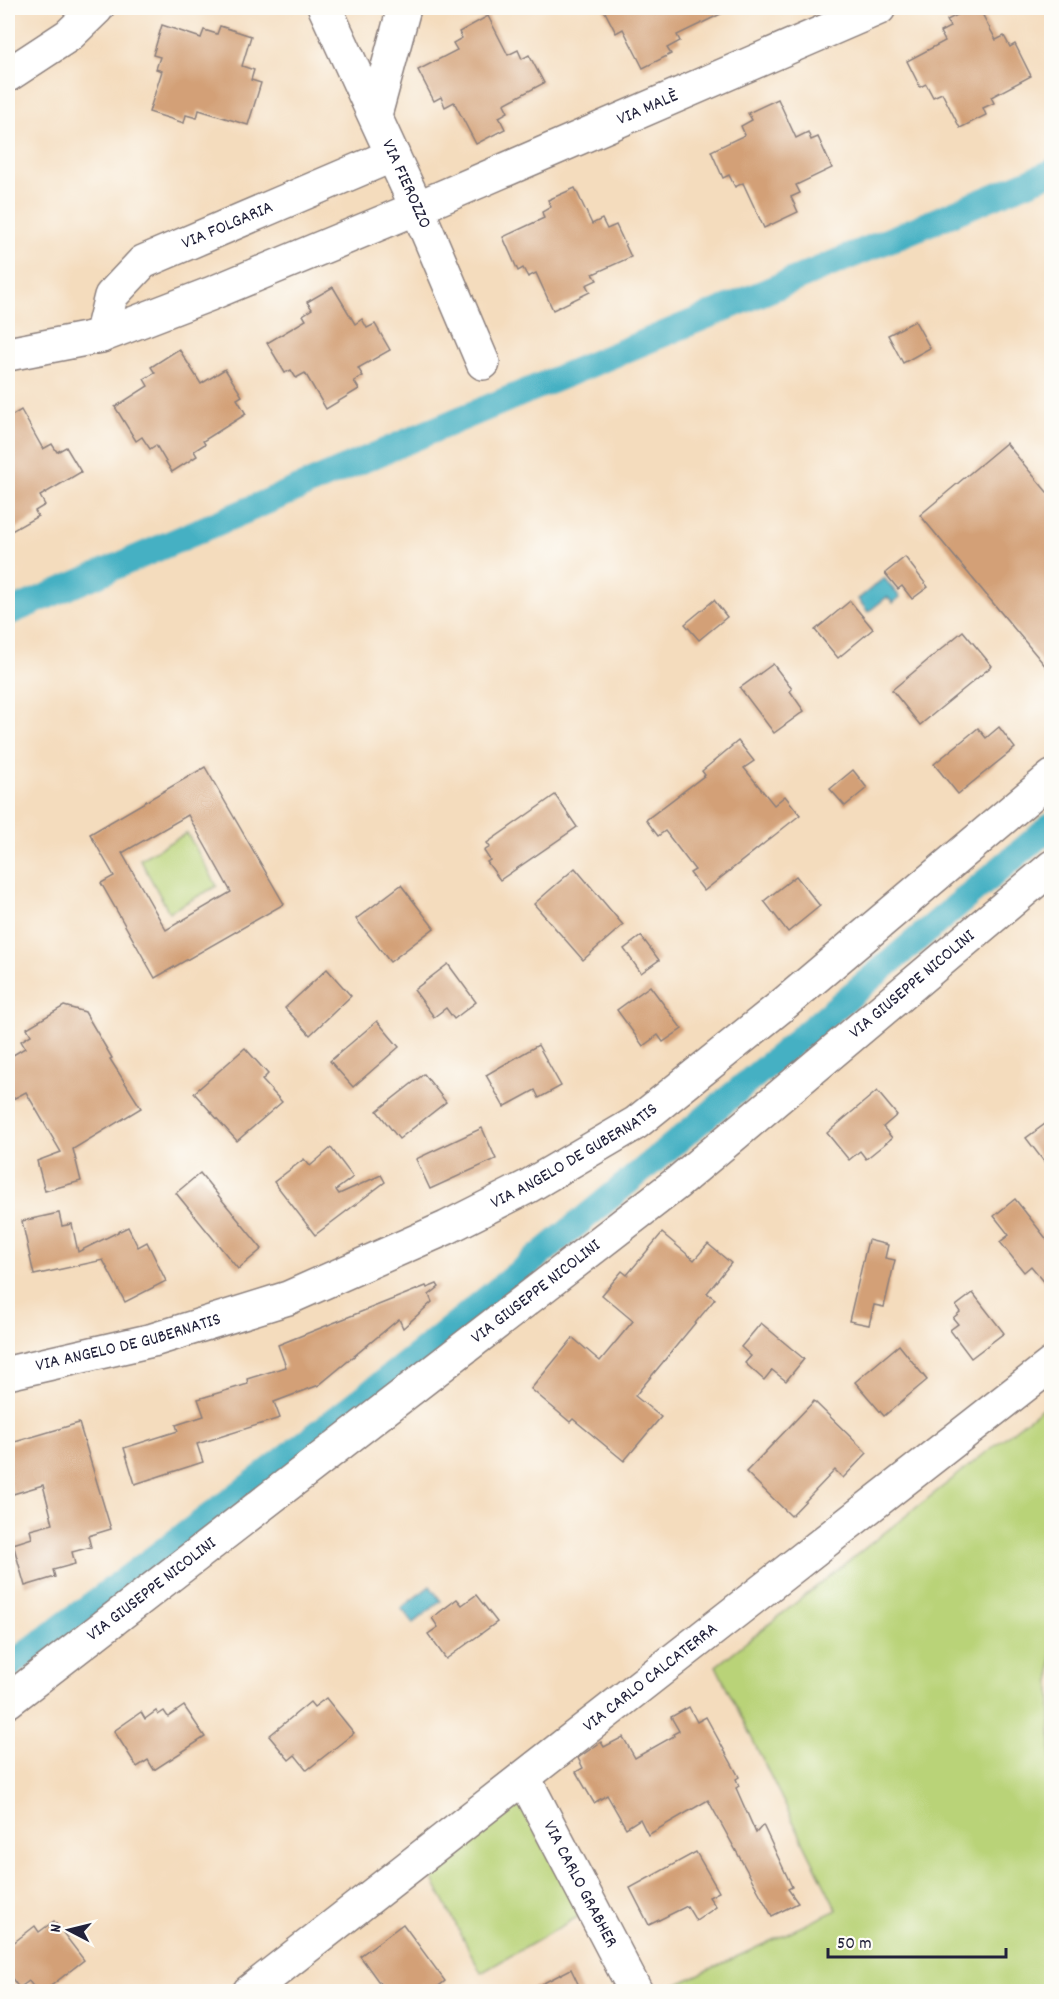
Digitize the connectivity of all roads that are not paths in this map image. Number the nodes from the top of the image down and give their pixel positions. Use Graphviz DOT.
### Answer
graph roads {
  1 [pos="97,8"];
  2 [pos="325,8"];
  3 [pos="404,8"];
  4 [pos="879,8"];
  5 [pos="8,75"];
  6 [pos="375,115"];
  7 [pos="393,155"];
  8 [pos="417,208"];
  9 [pos="101,336"];
  10 [pos="8,354"];
  11 [pos="483,363"];
  12 [pos="1052,777"];
  13 [pos="1052,867"];
  14 [pos="1052,1364"];
  15 [pos="8,1373"];
  16 [pos="8,1701"];
  17 [pos="524,1778"];
  18 [pos="249,1992"];
  19 [pos="636,1992"];
  1 -- 5 [label="street"];
  2 -- 6 [label="street, VIA FIEROZZO"];
  3 -- 6 [label="street"];
  4 -- 8 [label="street, VIA MALÈ"];
  6 -- 7 [label="street, VIA FIEROZZO"];
  7 -- 8 [label="street, VIA FIEROZZO"];
  7 -- 9 [label="street, VIA FOLGARIA"];
  8 -- 9 [label="street"];
  8 -- 11 [label="street, VIA FIEROZZO"];
  9 -- 10 [label="street"];
  12 -- 15 [label="street, VIA ANGELO DE GUBERNATIS"];
  13 -- 16 [label="street, VIA GIUSEPPE NICOLINI"];
  14 -- 17 [label="street, VIA CARLO CALCATERRA"];
  17 -- 18 [label="street, VIA CARLO CALCATERRA"];
  17 -- 19 [label="street, VIA CARLO GRABHER"];
}
